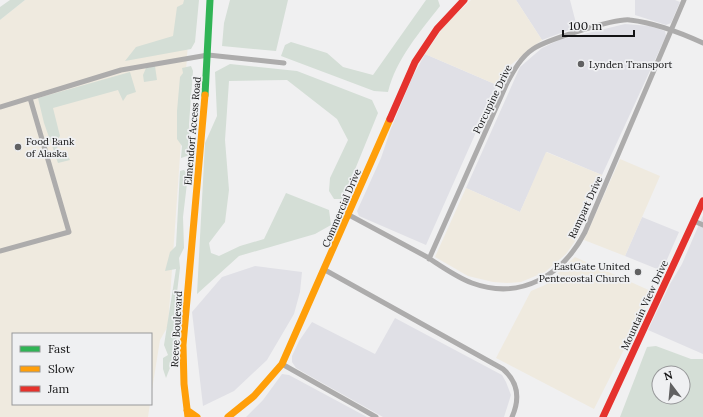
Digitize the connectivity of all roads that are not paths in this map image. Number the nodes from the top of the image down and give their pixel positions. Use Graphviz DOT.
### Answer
graph roads {
  1 [pos="210,0"];
  2 [pos="464,0"];
  3 [pos="684,0"];
  4 [pos="673,29"];
  5 [pos="703,43"];
  6 [pos="208,55"];
  7 [pos="284,63"];
  8 [pos="30,98"];
  9 [pos="0,106"];
  10 [pos="703,201"];
  11 [pos="349,215"];
  12 [pos="694,222"];
  13 [pos="703,225"];
  14 [pos="192,242"];
  15 [pos="0,251"];
  16 [pos="429,259"];
  17 [pos="325,270"];
  18 [pos="282,364"];
  19 [pos="188,414"];
  20 [pos="197,417"];
  21 [pos="228,417"];
  22 [pos="376,417"];
  23 [pos="512,417"];
  24 [pos="603,417"];
  1 -- 6 [label="street, Elmendorf Access Road"];
  2 -- 11 [label="street, Commercial Drive"];
  3 -- 4 [label="street, Rampart Drive"];
  4 -- 5 [label="street, Porcupine Drive"];
  4 -- 16 [label="street, Porcupine Drive"];
  4 -- 16 [label="street, Rampart Drive"];
  6 -- 7 [label="street"];
  6 -- 8 [label="street"];
  6 -- 14 [label="street, Elmendorf Access Road"];
  8 -- 9 [label="street"];
  8 -- 15 [label="street"];
  10 -- 12 [label="street, Mountain View Drive"];
  11 -- 16 [label="street, Rampart Drive"];
  11 -- 17 [label="street, Commercial Drive"];
  12 -- 13 [label="street"];
  12 -- 24 [label="street, Mountain View Drive"];
  14 -- 19 [label="street, Reeve Boulevard"];
  17 -- 18 [label="street, Commercial Drive"];
  17 -- 23 [label="street"];
  18 -- 21 [label="street, Commercial Drive"];
  18 -- 22 [label="street"];
  19 -- 20 [label="street"];
}
